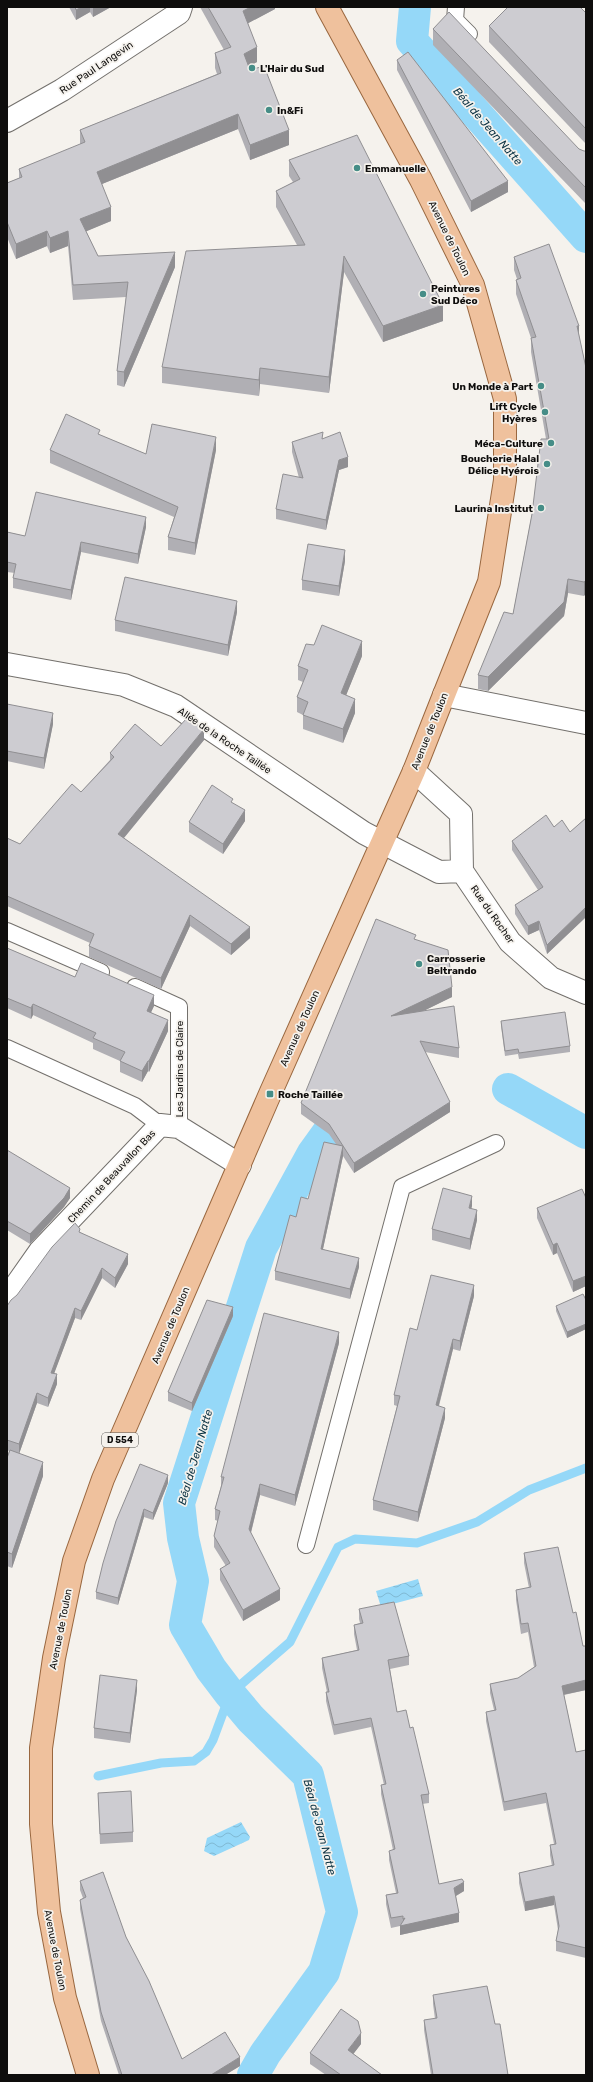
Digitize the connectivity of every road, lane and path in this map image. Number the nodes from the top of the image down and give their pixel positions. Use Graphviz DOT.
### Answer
graph roads {
  1 [pos="181,7"];
  2 [pos="327,7"];
  3 [pos="456,7"];
  4 [pos="480,47"];
  5 [pos="7,121"];
  6 [pos="7,664"];
  7 [pos="444,695"];
  8 [pos="586,723"];
  9 [pos="414,771"];
  10 [pos="381,842"];
  11 [pos="462,871"];
  12 [pos="7,931"];
  13 [pos="586,993"];
  14 [pos="7,1048"];
  15 [pos="170,1126"];
  16 [pos="496,1143"];
  17 [pos="240,1164"];
  18 [pos="7,1298"];
  19 [pos="306,1545"];
  20 [pos="88,2075"];
  1 -- 5 [label="street, Rue Paul Langevin"];
  2 -- 7 [label="main road, Avenue de Toulon / D 554"];
  3 -- 4 [label="lane"];
  6 -- 10 [label="street, Allée de la Roche Taillée"];
  7 -- 8 [label="street"];
  7 -- 9 [label="main road, Avenue de Toulon / D 554"];
  9 -- 10 [label="main road, Avenue de Toulon / D 554"];
  9 -- 11 [label="street"];
  10 -- 11 [label="street, Allée de la Roche Taillée"];
  10 -- 17 [label="main road, Avenue de Toulon / D 554"];
  11 -- 13 [label="street, Rue du Rocher"];
  12 -- 15 [label="lane, Les Jardins de Claire"];
  14 -- 15 [label="lane"];
  15 -- 17 [label="street"];
  15 -- 18 [label="street, Chemin de Beauvallon Bas"];
  16 -- 19 [label="lane"];
  17 -- 20 [label="main road, Avenue de Toulon / D 554"];
}
